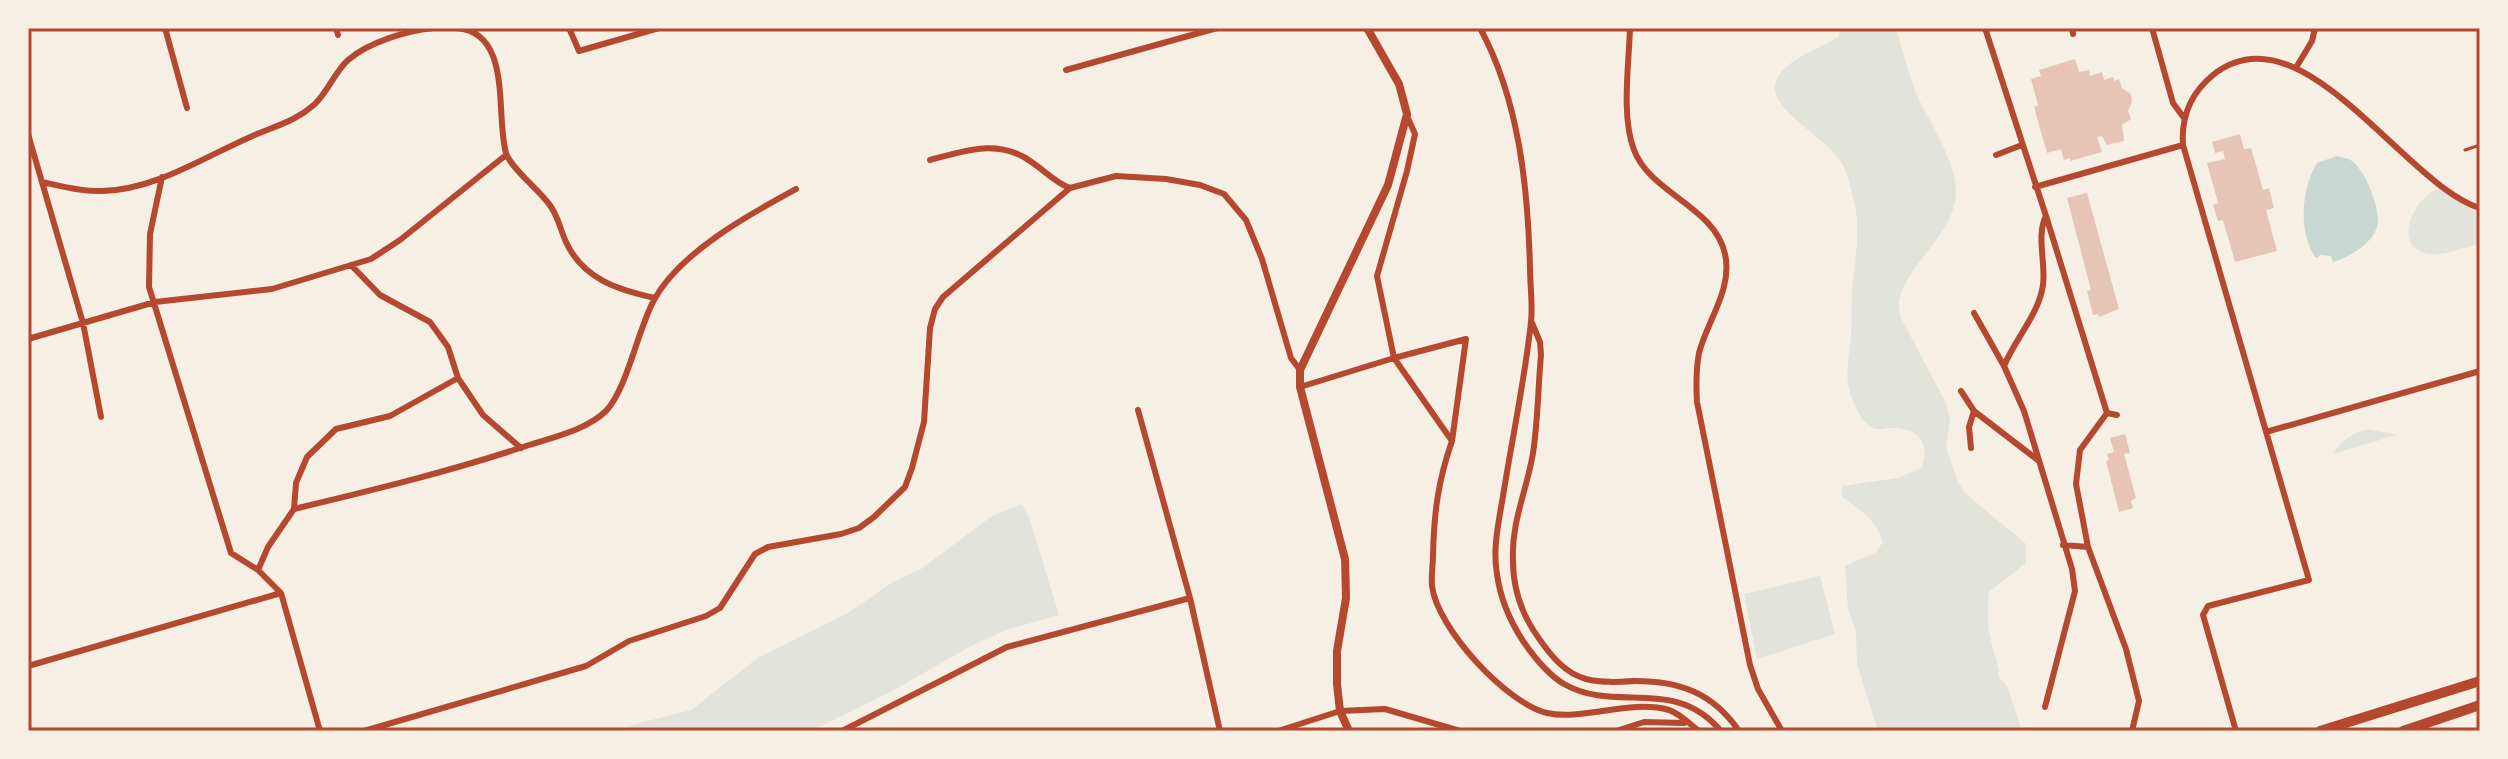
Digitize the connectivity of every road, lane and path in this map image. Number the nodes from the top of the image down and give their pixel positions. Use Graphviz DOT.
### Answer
graph roads {
  1 [pos="165,28"];
  2 [pos="433,28"];
  3 [pos="457,28"];
  4 [pos="569,28"];
  5 [pos="659,28"];
  6 [pos="1217,28"];
  7 [pos="1367,28"];
  8 [pos="1480,28"];
  9 [pos="1630,28"];
  10 [pos="1985,28"];
  11 [pos="2152,28"];
  12 [pos="2315,28"];
  13 [pos="418,29"];
  14 [pos="2297,66"];
  15 [pos="1066,70"];
  16 [pos="187,108"];
  17 [pos="1407,114"];
  18 [pos="2184,118"];
  19 [pos="28,134"];
  20 [pos="2022,145"];
  21 [pos="2183,145"];
  22 [pos="2480,145"];
  23 [pos="2465,150"];
  24 [pos="506,155"];
  25 [pos="1996,155"];
  26 [pos="930,160"];
  27 [pos="162,177"];
  28 [pos="42,182"];
  29 [pos="2035,187"];
  30 [pos="1070,188"];
  31 [pos="796,189"];
  32 [pos="2480,208"];
  33 [pos="2046,216"];
  34 [pos="351,265"];
  35 [pos="655,298"];
  36 [pos="155,302"];
  37 [pos="1974,313"];
  38 [pos="1531,320"];
  39 [pos="83,323"];
  40 [pos="28,339"];
  41 [pos="1394,358"];
  42 [pos="2004,366"];
  43 [pos="1300,370"];
  44 [pos="2480,371"];
  45 [pos="458,378"];
  46 [pos="1300,387"];
  47 [pos="1961,391"];
  48 [pos="1138,410"];
  49 [pos="1974,411"];
  50 [pos="2107,413"];
  51 [pos="2117,415"];
  52 [pos="101,417"];
  53 [pos="2266,432"];
  54 [pos="1452,441"];
  55 [pos="521,448"];
  56 [pos="1971,448"];
  57 [pos="2039,461"];
  58 [pos="294,509"];
  59 [pos="2063,545"];
  60 [pos="2088,547"];
  61 [pos="258,570"];
  62 [pos="281,593"];
  63 [pos="1190,598"];
  64 [pos="28,666"];
  65 [pos="2480,680"];
  66 [pos="2480,705"];
  67 [pos="2045,707"];
  68 [pos="1340,711"];
  69 [pos="1692,725"];
  70 [pos="2350,727"];
  71 [pos="320,731"];
  72 [pos="364,731"];
  73 [pos="842,731"];
  74 [pos="1220,731"];
  75 [pos="1278,731"];
  76 [pos="1349,731"];
  77 [pos="1460,731"];
  78 [pos="1616,731"];
  79 [pos="1699,731"];
  80 [pos="1721,731"];
  81 [pos="1739,731"];
  82 [pos="1782,731"];
  83 [pos="2132,731"];
  84 [pos="2236,731"];
  85 [pos="2320,731"];
  86 [pos="2403,731"];
  1 -- 16 [label="street"];
  2 -- 13 [label="street"];
  3 -- 24 [label="street"];
  4 -- 5 [label="street"];
  6 -- 15 [label="street"];
  7 -- 17 [label="street"];
  8 -- 38 [label="street"];
  9 -- 82 [label="street"];
  10 -- 20 [label="street"];
  11 -- 18 [label="street"];
  12 -- 14 [label="street"];
  13 -- 27 [label="street"];
  14 -- 18 [label="street"];
  14 -- 32 [label="street"];
  17 -- 41 [label="street"];
  17 -- 43 [label="street"];
  18 -- 21 [label="street"];
  19 -- 28 [label="street"];
  20 -- 25 [label="street"];
  20 -- 29 [label="street"];
  21 -- 29 [label="street"];
  21 -- 53 [label="street"];
  22 -- 23 [label="lane"];
  24 -- 34 [label="street"];
  24 -- 35 [label="street"];
  26 -- 30 [label="street"];
  27 -- 28 [label="street"];
  27 -- 36 [label="street"];
  28 -- 39 [label="street"];
  29 -- 33 [label="street"];
  30 -- 43 [label="street"];
  30 -- 72 [label="street"];
  31 -- 35 [label="street"];
  33 -- 42 [label="street"];
  33 -- 50 [label="street"];
  34 -- 36 [label="street"];
  34 -- 45 [label="street"];
  35 -- 55 [label="street"];
  36 -- 39 [label="street"];
  36 -- 61 [label="street"];
  37 -- 42 [label="street"];
  38 -- 80 [label="street"];
  38 -- 81 [label="street"];
  39 -- 40 [label="street"];
  39 -- 52 [label="street"];
  41 -- 46 [label="street"];
  41 -- 54 [label="street"];
  41 -- 54 [label="street"];
  42 -- 57 [label="street"];
  43 -- 46 [label="street"];
  44 -- 53 [label="street"];
  45 -- 55 [label="street"];
  45 -- 58 [label="street"];
  46 -- 68 [label="street"];
  47 -- 49 [label="street"];
  48 -- 63 [label="street"];
  49 -- 56 [label="street"];
  49 -- 57 [label="street"];
  50 -- 51 [label="street"];
  50 -- 60 [label="street"];
  53 -- 84 [label="street"];
  54 -- 69 [label="street"];
  55 -- 58 [label="street"];
  57 -- 59 [label="street"];
  58 -- 61 [label="street"];
  59 -- 60 [label="street"];
  59 -- 67 [label="street"];
  60 -- 83 [label="street"];
  61 -- 62 [label="street"];
  62 -- 64 [label="street"];
  62 -- 71 [label="street"];
  63 -- 73 [label="street"];
  63 -- 74 [label="street"];
  65 -- 70 [label="main road"];
  66 -- 86 [label="main road"];
  68 -- 75 [label="street"];
  68 -- 76 [label="street"];
  68 -- 77 [label="street"];
  69 -- 78 [label="street"];
  69 -- 79 [label="street"];
  70 -- 85 [label="main road"];
}
